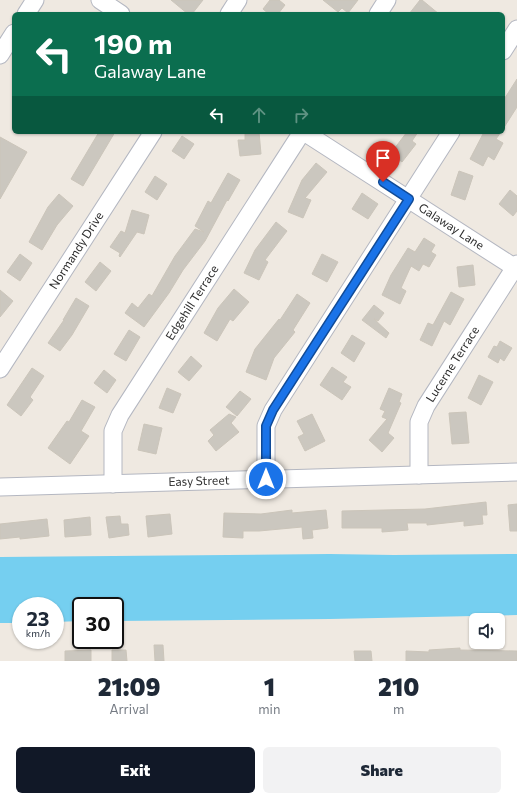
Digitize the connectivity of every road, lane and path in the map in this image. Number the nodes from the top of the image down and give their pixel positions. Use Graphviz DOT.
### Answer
graph roads {
  1 [pos="35,0"];
  2 [pos="100,0"];
  3 [pos="238,0"];
  4 [pos="388,0"];
  5 [pos="27,12"];
  6 [pos="118,12"];
  7 [pos="230,12"];
  8 [pos="379,12"];
  9 [pos="517,29"];
  10 [pos="12,36"];
  11 [pos="505,48"];
  12 [pos="0,55"];
  13 [pos="151,134"];
  14 [pos="302,134"];
  15 [pos="306,134"];
  16 [pos="451,134"];
  17 [pos="409,199"];
  18 [pos="516,267"];
  19 [pos="0,369"];
  20 [pos="517,472"];
  21 [pos="419,475"];
  22 [pos="266,479"];
  23 [pos="113,484"];
  24 [pos="0,488"];
  1 -- 5 [label="street"];
  2 -- 6 [label="street"];
  3 -- 7 [label="street"];
  4 -- 8 [label="street"];
  9 -- 11 [label="street"];
  10 -- 12 [label="street"];
  13 -- 19 [label="street, Normandy Drive"];
  14 -- 23 [label="street, Edgehill Terrace"];
  15 -- 17 [label="street, Galaway Lane"];
  16 -- 17 [label="street"];
  17 -- 18 [label="street, Galaway Lane"];
  17 -- 22 [label="street"];
  18 -- 21 [label="street, Lucerne Terrace"];
  20 -- 21 [label="street, Easy Street"];
  21 -- 22 [label="street, Easy Street"];
  22 -- 23 [label="street, Easy Street"];
  23 -- 24 [label="street, Easy Street"];
}
